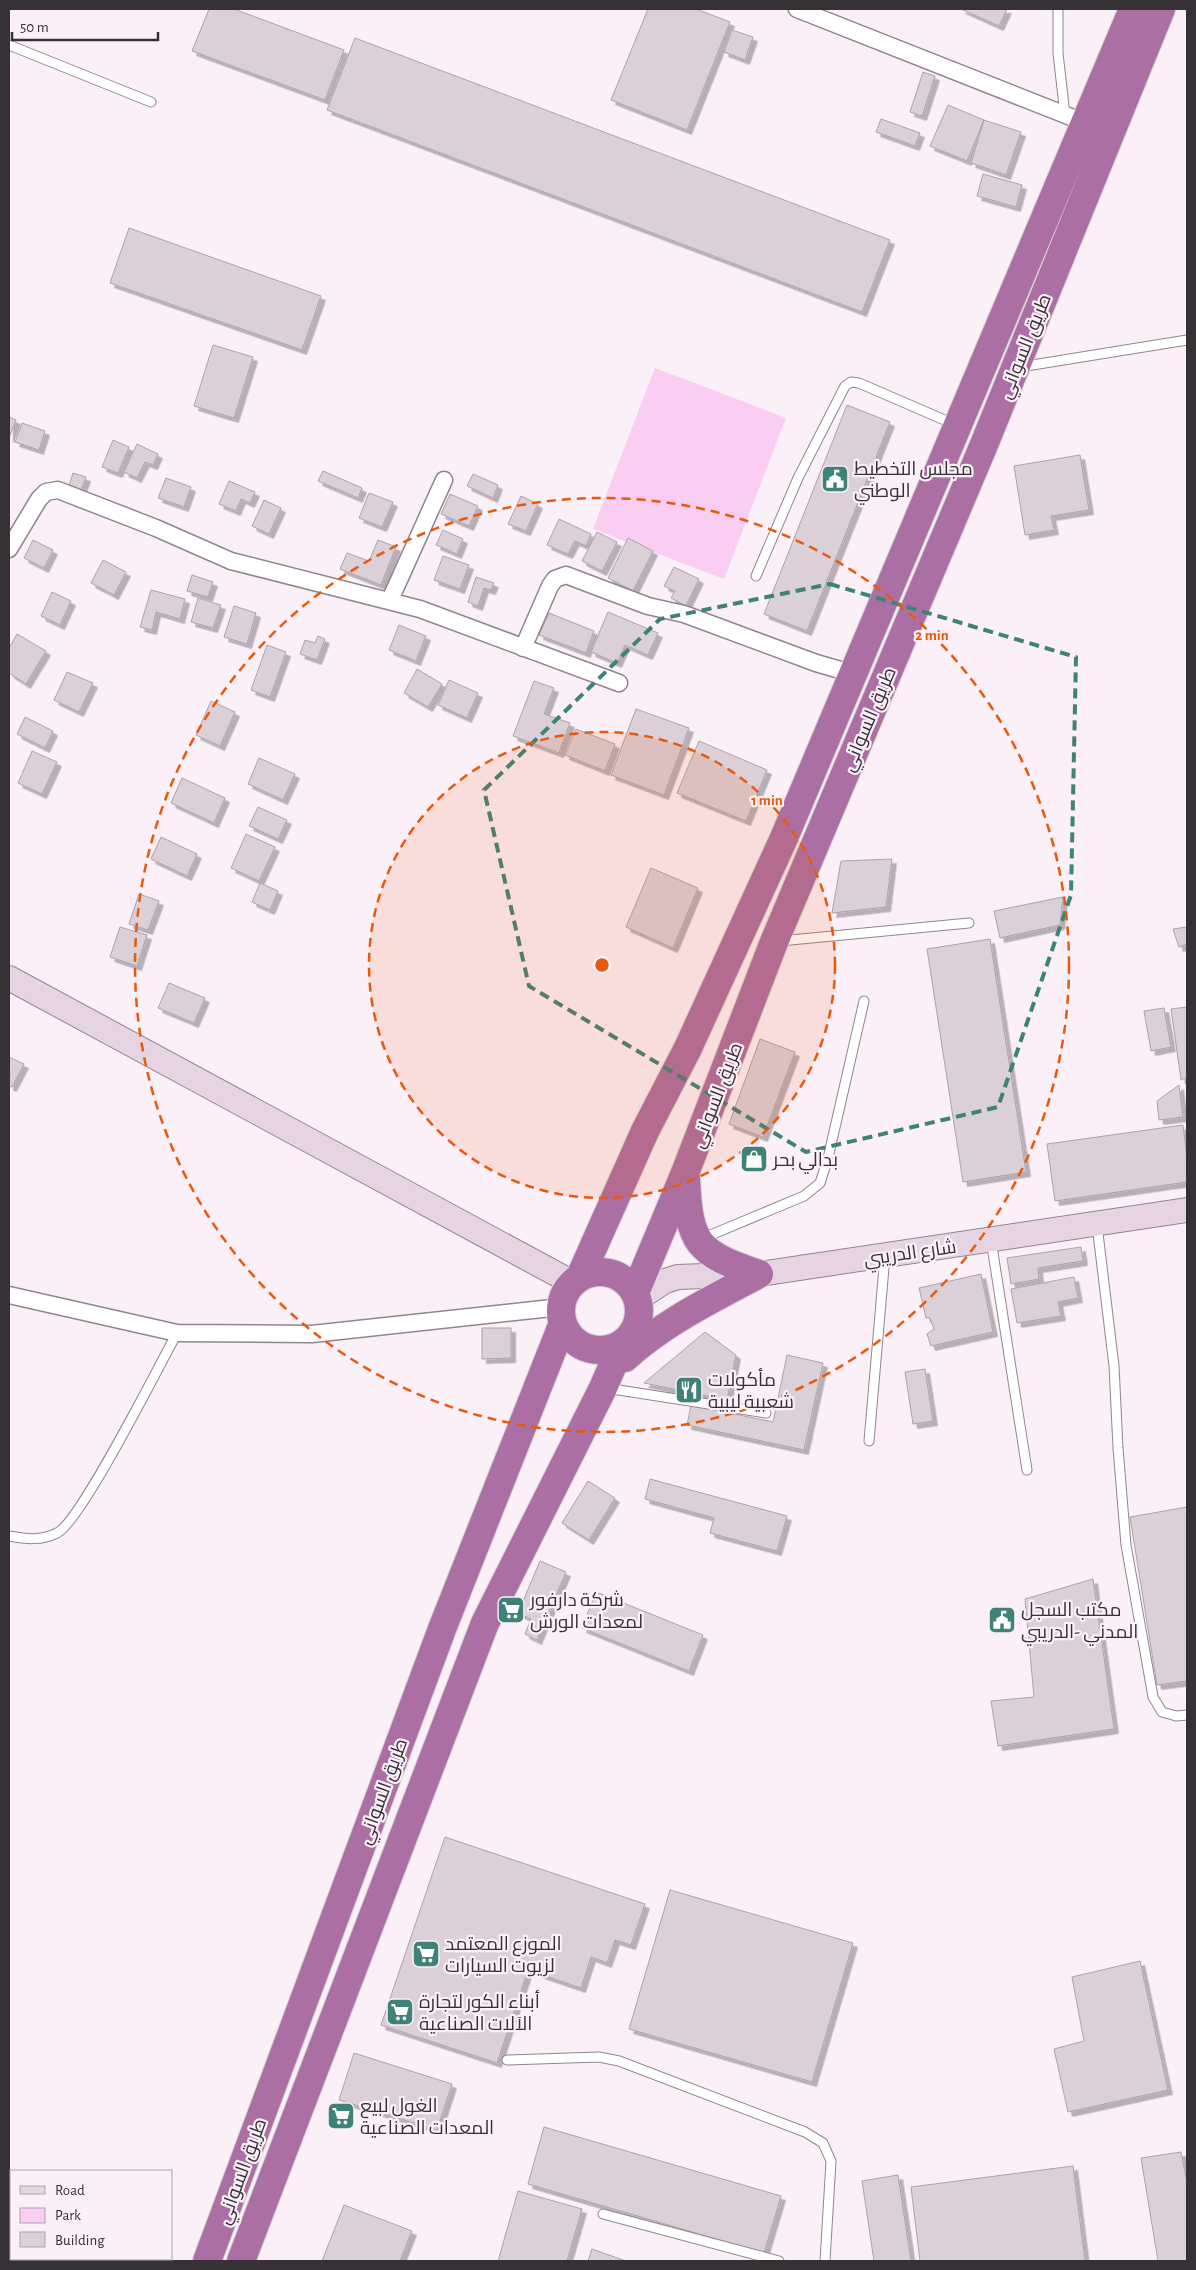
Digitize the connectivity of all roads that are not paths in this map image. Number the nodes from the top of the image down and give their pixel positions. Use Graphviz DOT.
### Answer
graph roads {
  1 [pos="797,9"];
  2 [pos="1058,9"];
  3 [pos="1133,9"];
  4 [pos="1161,9"];
  5 [pos="9,45"];
  6 [pos="151,102"];
  7 [pos="1076,120"];
  8 [pos="1187,340"];
  9 [pos="1015,368"];
  10 [pos="958,426"];
  11 [pos="444,480"];
  12 [pos="9,549"];
  13 [pos="756,576"];
  14 [pos="390,600"];
  15 [pos="523,648"];
  16 [pos="854,674"];
  17 [pos="619,683"];
  18 [pos="969,923"];
  19 [pos="774,942"];
  20 [pos="9,978"];
  21 [pos="864,1001"];
  22 [pos="685,1173"];
  23 [pos="1187,1210"];
  24 [pos="1097,1224"];
  25 [pos="991,1240"];
  26 [pos="698,1241"];
  27 [pos="885,1256"];
  28 [pos="759,1274"];
  29 [pos="9,1295"];
  30 [pos="637,1296"];
  31 [pos="569,1298"];
  32 [pos="177,1332"];
  33 [pos="622,1344"];
  34 [pos="605,1381"];
  35 [pos="766,1413"];
  36 [pos="869,1441"];
  37 [pos="1027,1470"];
  38 [pos="9,1536"];
  39 [pos="1187,1715"];
  40 [pos="506,2060"];
  41 [pos="603,2214"];
  42 [pos="207,2261"];
  43 [pos="241,2261"];
  44 [pos="779,2261"];
  45 [pos="826,2261"];
  1 -- 7 [label="street"];
  2 -- 7 [label="lane"];
  3 -- 7 [label="highway, طريق السواني"];
  4 -- 9 [label="highway, طريق السواني"];
  5 -- 6 [label="lane"];
  7 -- 10 [label="highway, طريق السواني"];
  8 -- 9 [label="lane"];
  9 -- 19 [label="highway, طريق السواني"];
  10 -- 13 [label="lane"];
  10 -- 16 [label="highway, طريق السواني"];
  11 -- 14 [label="street"];
  12 -- 14 [label="street"];
  14 -- 15 [label="street"];
  15 -- 16 [label="street"];
  15 -- 17 [label="street"];
  16 -- 31 [label="highway, طريق السواني"];
  18 -- 19 [label="lane"];
  19 -- 22 [label="highway, طريق السواني"];
  20 -- 31 [label="street"];
  21 -- 26 [label="lane"];
  22 -- 26 [label="highway"];
  22 -- 30 [label="highway, طريق السواني"];
  23 -- 24 [label="street, شارع الدريبي"];
  24 -- 25 [label="street, شارع الدريبي"];
  24 -- 39 [label="lane"];
  25 -- 27 [label="street, شارع الدريبي"];
  25 -- 37 [label="lane"];
  26 -- 28 [label="highway"];
  27 -- 28 [label="street, شارع الدريبي"];
  27 -- 36 [label="lane"];
  28 -- 30 [label="street, شارع الدريبي"];
  28 -- 34 [label="highway"];
  29 -- 32 [label="street"];
  30 -- 31 [label="highway"];
  30 -- 33 [label="highway"];
  31 -- 32 [label="street"];
  31 -- 33 [label="highway"];
  31 -- 42 [label="highway, طريق السواني"];
  32 -- 38 [label="lane"];
  33 -- 34 [label="highway, طريق السواني"];
  34 -- 35 [label="lane"];
  34 -- 43 [label="highway, طريق السواني"];
  40 -- 45 [label="lane"];
  41 -- 44 [label="lane"];
}
